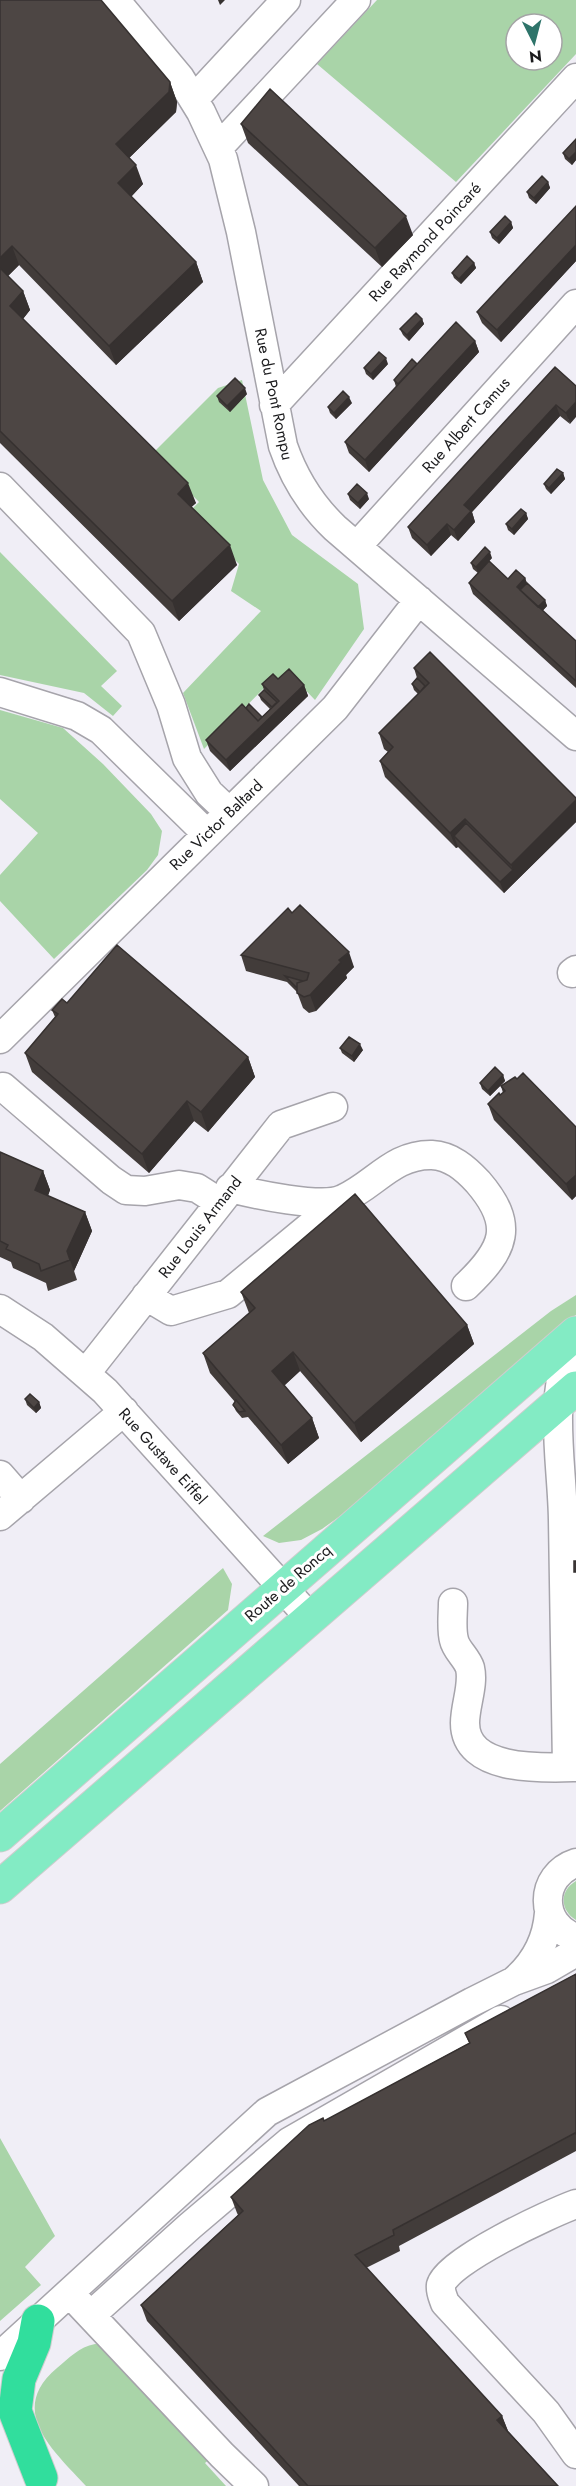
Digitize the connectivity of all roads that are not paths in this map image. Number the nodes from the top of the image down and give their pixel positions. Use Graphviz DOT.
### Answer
graph roads {
  1 [pos="116,0"];
  2 [pos="286,0"];
  3 [pos="356,0"];
  4 [pos="576,78"];
  5 [pos="194,99"];
  6 [pos="218,148"];
  7 [pos="576,304"];
  8 [pos="274,405"];
  9 [pos="0,488"];
  10 [pos="357,546"];
  11 [pos="419,600"];
  12 [pos="0,692"];
  13 [pos="576,736"];
  14 [pos="229,812"];
  15 [pos="207,834"];
  16 [pos="0,1039"];
  17 [pos="3,1087"];
  18 [pos="333,1107"];
  19 [pos="225,1195"];
  20 [pos="342,1200"];
  21 [pos="466,1286"];
  22 [pos="146,1296"];
  23 [pos="0,1309"];
  24 [pos="576,1334"];
  25 [pos="86,1373"];
  26 [pos="567,1396"];
  27 [pos="124,1412"];
  28 [pos="0,1475"];
  29 [pos="566,1484"];
  30 [pos="10,1508"];
  31 [pos="570,1551"];
  32 [pos="282,1588"];
  33 [pos="453,1603"];
  34 [pos="311,1619"];
  35 [pos="572,1767"];
  36 [pos="0,1835"];
  37 [pos="576,1863"];
  38 [pos="0,1887"];
  39 [pos="549,1913"];
  40 [pos="576,1938"];
  41 [pos="576,1952"];
  42 [pos="514,1980"];
  43 [pos="576,1980"];
  44 [pos="576,2204"];
  45 [pos="69,2293"];
  46 [pos="91,2315"];
  47 [pos="38,2321"];
  48 [pos="0,2356"];
  49 [pos="0,2433"];
  50 [pos="576,2454"];
  51 [pos="45,2482"];
  52 [pos="254,2486"];
  1 -- 5 [label="street, Rue du Pont Rompu"];
  2 -- 5 [label="street"];
  3 -- 6 [label="street"];
  4 -- 8 [label="street, Rue Raymond Poincaré"];
  5 -- 6 [label="street, Rue du Pont Rompu"];
  6 -- 8 [label="street, Rue du Pont Rompu"];
  7 -- 10 [label="street, Rue Albert Camus"];
  8 -- 10 [label="street, Rue du Pont Rompu"];
  9 -- 14 [label="street"];
  10 -- 11 [label="street, Rue du Pont Rompu"];
  11 -- 13 [label="street, Rue du Pont Rompu"];
  11 -- 14 [label="street, Rue Victor Baltard"];
  12 -- 15 [label="street"];
  14 -- 15 [label="street, Rue Victor Baltard"];
  15 -- 16 [label="street, Rue Victor Baltard"];
  17 -- 19 [label="street"];
  18 -- 19 [label="street, Rue Louis Armand"];
  19 -- 20 [label="street"];
  19 -- 22 [label="street, Rue Louis Armand"];
  20 -- 21 [label="street"];
  20 -- 22 [label="street"];
  22 -- 25 [label="street, Rue Louis Armand"];
  23 -- 25 [label="street, Rue Gustave Eiffel"];
  24 -- 26 [label="street"];
  24 -- 32 [label="main road, Route de Roncq"];
  25 -- 27 [label="street, Rue Gustave Eiffel"];
  26 -- 29 [label="street"];
  26 -- 34 [label="main road"];
  27 -- 30 [label="street"];
  27 -- 32 [label="street, Rue Gustave Eiffel"];
  28 -- 30 [label="street"];
  29 -- 31 [label="street"];
  31 -- 35 [label="street"];
  32 -- 34 [label="street, Rue Gustave Eiffel"];
  32 -- 36 [label="main road, Route de Roncq"];
  33 -- 35 [label="street"];
  34 -- 38 [label="main road"];
  37 -- 39 [label="street"];
  39 -- 40 [label="street"];
  39 -- 42 [label="street"];
  41 -- 42 [label="street"];
  42 -- 45 [label="street"];
  43 -- 46 [label="street"];
  44 -- 50 [label="street"];
  45 -- 46 [label="street"];
  45 -- 47 [label="street"];
  46 -- 52 [label="street"];
  47 -- 48 [label="street"];
  47 -- 51 [label="highway"];
  49 -- 51 [label="highway"];
}
